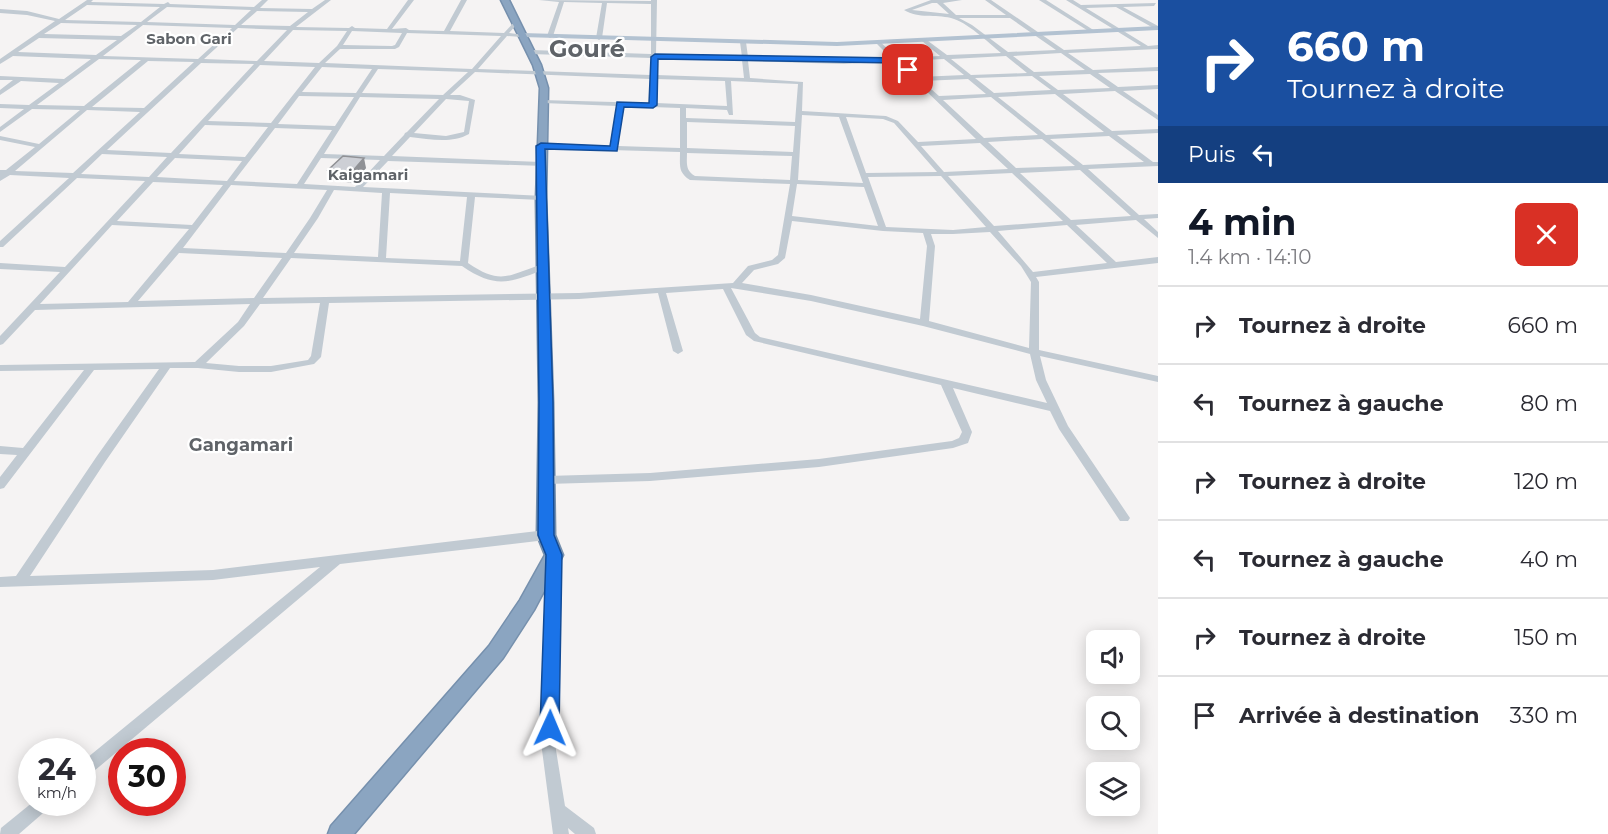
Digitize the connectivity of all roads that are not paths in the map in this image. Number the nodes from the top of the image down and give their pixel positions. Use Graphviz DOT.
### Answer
graph roads {
  1 [pos="173,0"];
  2 [pos="215,0"];
  3 [pos="266,0"];
  4 [pos="328,0"];
  5 [pos="411,0"];
  6 [pos="464,0"];
  7 [pos="505,0"];
  8 [pos="542,0"];
  9 [pos="562,0"];
  10 [pos="959,0"];
  11 [pos="988,0"];
  12 [pos="1042,0"];
  13 [pos="1069,0"];
  14 [pos="1147,0"];
  15 [pos="654,1"];
  16 [pos="935,1"];
  17 [pos="88,2"];
  18 [pos="605,2"];
  19 [pos="1117,5"];
  20 [pos="1156,5"];
  21 [pos="165,6"];
  22 [pos="207,7"];
  23 [pos="1080,7"];
  24 [pos="256,9"];
  25 [pos="0,11"];
  26 [pos="312,11"];
  27 [pos="200,13"];
  28 [pos="952,15"];
  29 [pos="1011,16"];
  30 [pos="194,18"];
  31 [pos="60,21"];
  32 [pos="516,22"];
  33 [pos="144,23"];
  34 [pos="187,24"];
  35 [pos="238,26"];
  36 [pos="293,26"];
  37 [pos="352,28"];
  38 [pos="1157,28"];
  39 [pos="390,29"];
  40 [pos="406,30"];
  41 [pos="1118,30"];
  42 [pos="1092,31"];
  43 [pos="446,33"];
  44 [pos="504,34"];
  45 [pos="522,34"];
  46 [pos="1038,34"];
  47 [pos="39,36"];
  48 [pos="550,36"];
  49 [pos="983,37"];
  50 [pos="123,38"];
  51 [pos="599,38"];
  52 [pos="654,39"];
  53 [pos="924,40"];
  54 [pos="743,42"];
  55 [pos="879,43"];
  56 [pos="339,47"];
  57 [pos="1158,47"];
  58 [pos="1148,48"];
  59 [pos="531,52"];
  60 [pos="1063,52"];
  61 [pos="1158,53"];
  62 [pos="11,54"];
  63 [pos="1007,55"];
  64 [pos="97,57"];
  65 [pos="655,57"];
  66 [pos="947,58"];
  67 [pos="146,59"];
  68 [pos="744,59"];
  69 [pos="199,60"];
  70 [pos="898,61"];
  71 [pos="0,62"];
  72 [pos="260,63"];
  73 [pos="320,66"];
  74 [pos="376,68"];
  75 [pos="1158,69"];
  76 [pos="473,71"];
  77 [pos="540,72"];
  78 [pos="1091,72"];
  79 [pos="1032,74"];
  80 [pos="654,76"];
  81 [pos="969,77"];
  82 [pos="0,78"];
  83 [pos="19,79"];
  84 [pos="728,79"];
  85 [pos="918,79"];
  86 [pos="747,80"];
  87 [pos="65,81"];
  88 [pos="1158,87"];
  89 [pos="1116,89"];
  90 [pos="1056,92"];
  91 [pos="0,93"];
  92 [pos="297,94"];
  93 [pos="992,95"];
  94 [pos="358,96"];
  95 [pos="444,97"];
  96 [pos="938,98"];
  97 [pos="543,101"];
  98 [pos="620,104"];
  99 [pos="653,105"];
  100 [pos="0,106"];
  101 [pos="683,106"];
  102 [pos="31,107"];
  103 [pos="87,108"];
  104 [pos="730,108"];
  105 [pos="144,110"];
  106 [pos="799,113"];
  107 [pos="842,115"];
  108 [pos="1158,118"];
  109 [pos="683,120"];
  110 [pos="732,122"];
  111 [pos="204,123"];
  112 [pos="798,124"];
  113 [pos="272,126"];
  114 [pos="338,128"];
  115 [pos="0,130"];
  116 [pos="1158,131"];
  117 [pos="1110,133"];
  118 [pos="407,135"];
  119 [pos="1043,137"];
  120 [pos="0,138"];
  121 [pos="983,140"];
  122 [pos="916,144"];
  123 [pos="41,146"];
  124 [pos="541,146"];
  125 [pos="614,149"];
  126 [pos="684,151"];
  127 [pos="99,152"];
  128 [pos="796,153"];
  129 [pos="174,156"];
  130 [pos="321,156"];
  131 [pos="246,159"];
  132 [pos="385,159"];
  133 [pos="541,164"];
  134 [pos="1154,164"];
  135 [pos="1081,168"];
  136 [pos="1158,170"];
  137 [pos="1016,171"];
  138 [pos="4,172"];
  139 [pos="942,174"];
  140 [pos="863,175"];
  141 [pos="74,176"];
  142 [pos="0,179"];
  143 [pos="153,180"];
  144 [pos="794,182"];
  145 [pos="228,183"];
  146 [pos="300,185"];
  147 [pos="867,185"];
  148 [pos="332,187"];
  149 [pos="358,189"];
  150 [pos="386,190"];
  151 [pos="471,195"];
  152 [pos="541,198"];
  153 [pos="1158,216"];
  154 [pos="789,218"];
  155 [pos="1138,218"];
  156 [pos="112,223"];
  157 [pos="1070,223"];
  158 [pos="192,228"];
  159 [pos="883,229"];
  160 [pos="992,229"];
  161 [pos="927,232"];
  162 [pos="1158,236"];
  163 [pos="0,244"];
  164 [pos="177,250"];
  165 [pos="288,255"];
  166 [pos="1158,260"];
  167 [pos="382,261"];
  168 [pos="464,264"];
  169 [pos="0,266"];
  170 [pos="1115,266"];
  171 [pos="543,267"];
  172 [pos="67,270"];
  173 [pos="1032,274"];
  174 [pos="731,285"];
  175 [pos="661,289"];
  176 [pos="544,295"];
  177 [pos="325,300"];
  178 [pos="256,301"];
  179 [pos="132,303"];
  180 [pos="33,307"];
  181 [pos="924,323"];
  182 [pos="2,337"];
  183 [pos="678,351"];
  184 [pos="1034,352"];
  185 [pos="198,364"];
  186 [pos="167,365"];
  187 [pos="92,366"];
  188 [pos="0,368"];
  189 [pos="1158,379"];
  190 [pos="945,382"];
  191 [pos="1053,408"];
  192 [pos="0,450"];
  193 [pos="26,452"];
  194 [pos="547,480"];
  195 [pos="0,485"];
  196 [pos="1124,518"];
  197 [pos="546,535"];
  198 [pos="554,555"];
  199 [pos="336,561"];
  200 [pos="0,582"];
  201 [pos="19,582"];
  202 [pos="96,760"];
  203 [pos="560,812"];
  204 [pos="28,816"];
  205 [pos="7,834"];
  206 [pos="339,834"];
  207 [pos="561,834"];
  208 [pos="588,834"];
  1 -- 21 [label="street"];
  2 -- 22 [label="street"];
  3 -- 24 [label="street"];
  4 -- 26 [label="street"];
  5 -- 39 [label="street"];
  6 -- 43 [label="street"];
  7 -- 32 [label="highway"];
  8 -- 9 [label="street"];
  9 -- 18 [label="street"];
  9 -- 48 [label="street"];
  10 -- 16 [label="street"];
  11 -- 29 [label="street"];
  12 -- 42 [label="street"];
  13 -- 23 [label="street"];
  14 -- 20 [label="street"];
  15 -- 18 [label="street"];
  15 -- 52 [label="street"];
  16 -- 28 [label="street"];
  16 -- 28 [label="street"];
  17 -- 21 [label="street"];
  17 -- 31 [label="street"];
  18 -- 51 [label="street"];
  19 -- 20 [label="street"];
  19 -- 23 [label="street"];
  19 -- 38 [label="street"];
  21 -- 22 [label="street"];
  21 -- 33 [label="street"];
  22 -- 24 [label="street"];
  22 -- 27 [label="street"];
  23 -- 41 [label="street"];
  24 -- 26 [label="street"];
  24 -- 35 [label="street"];
  25 -- 31 [label="street"];
  26 -- 36 [label="street"];
  28 -- 29 [label="street"];
  28 -- 49 [label="street"];
  29 -- 46 [label="street"];
  30 -- 34 [label="street"];
  31 -- 33 [label="street"];
  31 -- 47 [label="street"];
  32 -- 44 [label="street"];
  32 -- 45 [label="highway"];
  33 -- 34 [label="street"];
  33 -- 50 [label="street"];
  34 -- 35 [label="street"];
  35 -- 36 [label="street"];
  35 -- 69 [label="street"];
  36 -- 37 [label="street"];
  36 -- 72 [label="street"];
  37 -- 39 [label="street"];
  37 -- 56 [label="street"];
  38 -- 41 [label="main road"];
  39 -- 40 [label="street"];
  40 -- 43 [label="street"];
  40 -- 56 [label="street"];
  41 -- 42 [label="main road"];
  41 -- 58 [label="street"];
  42 -- 46 [label="main road"];
  43 -- 44 [label="street"];
  44 -- 45 [label="street"];
  44 -- 76 [label="street"];
  45 -- 48 [label="main road"];
  45 -- 59 [label="highway"];
  46 -- 49 [label="main road"];
  46 -- 60 [label="street"];
  47 -- 50 [label="street"];
  47 -- 62 [label="street"];
  48 -- 51 [label="main road"];
  49 -- 53 [label="main road"];
  49 -- 63 [label="street"];
  50 -- 64 [label="street"];
  51 -- 52 [label="main road"];
  52 -- 54 [label="main road"];
  52 -- 65 [label="street"];
  53 -- 55 [label="main road"];
  53 -- 66 [label="street"];
  54 -- 55 [label="main road"];
  54 -- 68 [label="street"];
  55 -- 70 [label="street"];
  56 -- 73 [label="street"];
  57 -- 58 [label="street"];
  58 -- 60 [label="street"];
  58 -- 61 [label="street"];
  59 -- 65 [label="street"];
  59 -- 77 [label="highway"];
  60 -- 63 [label="street"];
  60 -- 78 [label="street"];
  62 -- 64 [label="street"];
  62 -- 71 [label="street"];
  63 -- 66 [label="street"];
  63 -- 79 [label="street"];
  64 -- 67 [label="street"];
  64 -- 87 [label="street"];
  65 -- 68 [label="street"];
  65 -- 80 [label="street"];
  66 -- 70 [label="street"];
  66 -- 81 [label="street"];
  67 -- 69 [label="street"];
  67 -- 103 [label="street"];
  68 -- 70 [label="street"];
  68 -- 86 [label="street"];
  69 -- 72 [label="street"];
  69 -- 105 [label="street"];
  70 -- 85 [label="street"];
  72 -- 73 [label="street"];
  72 -- 111 [label="street"];
  73 -- 74 [label="street"];
  73 -- 92 [label="street"];
  74 -- 76 [label="street"];
  74 -- 94 [label="street"];
  75 -- 78 [label="street"];
  76 -- 77 [label="street"];
  76 -- 95 [label="street"];
  77 -- 80 [label="street"];
  77 -- 97 [label="highway"];
  78 -- 79 [label="street"];
  78 -- 89 [label="street"];
  79 -- 81 [label="street"];
  79 -- 90 [label="street"];
  80 -- 84 [label="street"];
  80 -- 99 [label="street"];
  81 -- 85 [label="street"];
  81 -- 93 [label="street"];
  82 -- 83 [label="street"];
  83 -- 87 [label="street"];
  83 -- 91 [label="street"];
  84 -- 86 [label="street"];
  84 -- 104 [label="street"];
  85 -- 96 [label="street"];
  86 -- 106 [label="street"];
  87 -- 102 [label="street"];
  88 -- 89 [label="street"];
  89 -- 90 [label="street"];
  89 -- 108 [label="street"];
  90 -- 93 [label="street"];
  90 -- 117 [label="street"];
  92 -- 94 [label="street"];
  92 -- 113 [label="street"];
  93 -- 96 [label="street"];
  93 -- 119 [label="street"];
  94 -- 95 [label="street"];
  94 -- 114 [label="street"];
  95 -- 118 [label="street"];
  95 -- 118 [label="street"];
  96 -- 121 [label="street"];
  97 -- 98 [label="street"];
  97 -- 124 [label="highway"];
  98 -- 99 [label="street"];
  98 -- 125 [label="street"];
  99 -- 101 [label="street"];
  100 -- 102 [label="street"];
  101 -- 104 [label="street"];
  101 -- 109 [label="street"];
  102 -- 103 [label="street"];
  102 -- 115 [label="street"];
  103 -- 105 [label="street"];
  103 -- 123 [label="street"];
  104 -- 110 [label="street"];
  105 -- 127 [label="street"];
  106 -- 107 [label="street"];
  106 -- 112 [label="street"];
  107 -- 122 [label="street"];
  107 -- 140 [label="street"];
  109 -- 110 [label="street"];
  109 -- 126 [label="street"];
  110 -- 112 [label="street"];
  111 -- 113 [label="street"];
  111 -- 129 [label="street"];
  112 -- 128 [label="street"];
  113 -- 114 [label="street"];
  113 -- 131 [label="street"];
  114 -- 130 [label="street"];
  116 -- 117 [label="street"];
  117 -- 119 [label="street"];
  117 -- 134 [label="street"];
  118 -- 132 [label="street"];
  119 -- 121 [label="street"];
  119 -- 135 [label="street"];
  120 -- 123 [label="street"];
  121 -- 122 [label="street"];
  121 -- 137 [label="street"];
  122 -- 139 [label="street"];
  123 -- 138 [label="street"];
  124 -- 125 [label="street"];
  124 -- 133 [label="highway"];
  125 -- 126 [label="street"];
  126 -- 128 [label="street"];
  126 -- 144 [label="street"];
  127 -- 129 [label="street"];
  127 -- 141 [label="street"];
  128 -- 144 [label="street"];
  129 -- 131 [label="street"];
  129 -- 143 [label="street"];
  130 -- 132 [label="street"];
  130 -- 146 [label="street"];
  131 -- 145 [label="street"];
  132 -- 133 [label="street"];
  132 -- 149 [label="street"];
  133 -- 152 [label="highway"];
  134 -- 135 [label="street"];
  134 -- 136 [label="street"];
  135 -- 137 [label="street"];
  135 -- 155 [label="street"];
  137 -- 139 [label="street"];
  137 -- 157 [label="street"];
  138 -- 141 [label="street"];
  138 -- 142 [label="street"];
  139 -- 140 [label="street"];
  139 -- 160 [label="street"];
  140 -- 147 [label="street"];
  141 -- 143 [label="street"];
  141 -- 163 [label="street"];
  143 -- 145 [label="street"];
  143 -- 156 [label="street"];
  144 -- 147 [label="street"];
  144 -- 154 [label="street"];
  145 -- 146 [label="street"];
  145 -- 158 [label="street"];
  146 -- 148 [label="street"];
  147 -- 159 [label="street"];
  148 -- 149 [label="street"];
  148 -- 165 [label="street"];
  149 -- 150 [label="street"];
  150 -- 151 [label="street"];
  150 -- 167 [label="street"];
  151 -- 152 [label="street"];
  151 -- 168 [label="street"];
  152 -- 171 [label="highway"];
  153 -- 155 [label="street"];
  154 -- 159 [label="street"];
  154 -- 174 [label="street"];
  155 -- 157 [label="street"];
  155 -- 162 [label="street"];
  156 -- 158 [label="street"];
  156 -- 172 [label="street"];
  157 -- 160 [label="street"];
  157 -- 170 [label="street"];
  158 -- 164 [label="street"];
  159 -- 161 [label="street"];
  160 -- 161 [label="street"];
  160 -- 173 [label="street"];
  161 -- 181 [label="street"];
  164 -- 165 [label="street"];
  164 -- 179 [label="street"];
  165 -- 167 [label="street"];
  165 -- 178 [label="street"];
  166 -- 170 [label="street"];
  167 -- 168 [label="street"];
  168 -- 171 [label="street"];
  169 -- 172 [label="street"];
  170 -- 173 [label="street"];
  171 -- 176 [label="highway"];
  172 -- 180 [label="street"];
  173 -- 184 [label="street"];
  174 -- 175 [label="street"];
  174 -- 181 [label="street"];
  174 -- 190 [label="street"];
  175 -- 176 [label="street"];
  175 -- 183 [label="street"];
  176 -- 177 [label="street"];
  176 -- 194 [label="highway"];
  177 -- 178 [label="street"];
  177 -- 185 [label="street"];
  178 -- 179 [label="street"];
  178 -- 185 [label="street"];
  179 -- 180 [label="street"];
  180 -- 182 [label="street"];
  181 -- 184 [label="street"];
  184 -- 189 [label="street"];
  184 -- 191 [label="street"];
  185 -- 186 [label="street"];
  186 -- 187 [label="street"];
  186 -- 201 [label="street"];
  187 -- 188 [label="street"];
  187 -- 193 [label="street"];
  190 -- 191 [label="street"];
  190 -- 194 [label="street"];
  191 -- 196 [label="street"];
  192 -- 193 [label="street"];
  193 -- 195 [label="street"];
  194 -- 197 [label="highway"];
  197 -- 198 [label="highway"];
  197 -- 199 [label="street"];
  198 -- 203 [label="street"];
  198 -- 206 [label="highway"];
  199 -- 201 [label="street"];
  199 -- 202 [label="street"];
  200 -- 201 [label="street"];
  203 -- 207 [label="street"];
  203 -- 208 [label="street"];
  204 -- 205 [label="street"];
}
